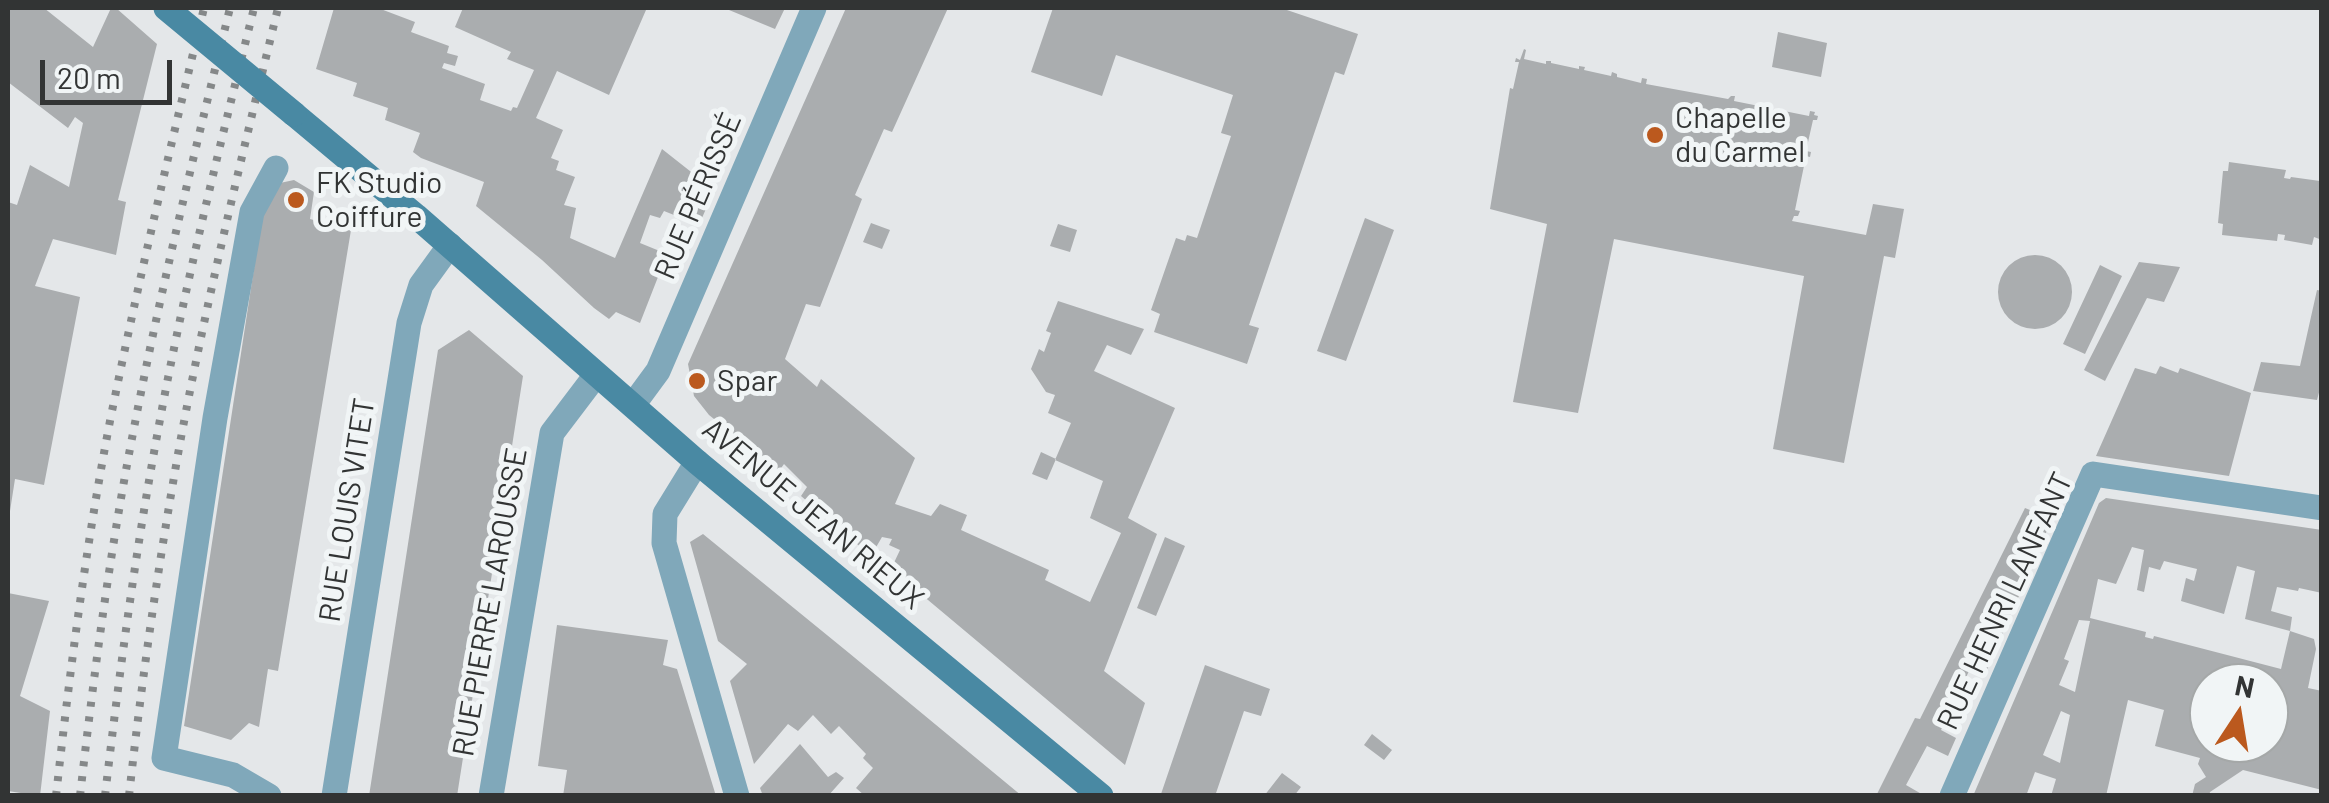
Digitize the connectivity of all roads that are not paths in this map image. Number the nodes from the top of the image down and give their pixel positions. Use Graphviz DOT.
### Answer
graph roads {
  1 [pos="166,8"];
  2 [pos="814,8"];
  3 [pos="276,168"];
  4 [pos="450,246"];
  5 [pos="596,375"];
  6 [pos="633,405"];
  7 [pos="698,462"];
  8 [pos="2322,508"];
  9 [pos="269,796"];
  10 [pos="334,796"];
  11 [pos="491,796"];
  12 [pos="737,796"];
  13 [pos="1101,796"];
  14 [pos="1952,796"];
  1 -- 4 [label="main road, AVENUE JEAN RIEUX, bridge"];
  2 -- 6 [label="street, RUE PÉRISSÉ"];
  3 -- 9 [label="street"];
  4 -- 5 [label="main road, AVENUE JEAN RIEUX"];
  4 -- 10 [label="street, RUE LOUIS VITET"];
  5 -- 6 [label="main road, AVENUE JEAN RIEUX"];
  5 -- 11 [label="street, RUE PIERRE LAROUSSE"];
  6 -- 7 [label="main road, AVENUE JEAN RIEUX"];
  7 -- 12 [label="street"];
  7 -- 13 [label="main road, AVENUE JEAN RIEUX"];
  8 -- 14 [label="street, RUE HENRI LANFANT"];
}
